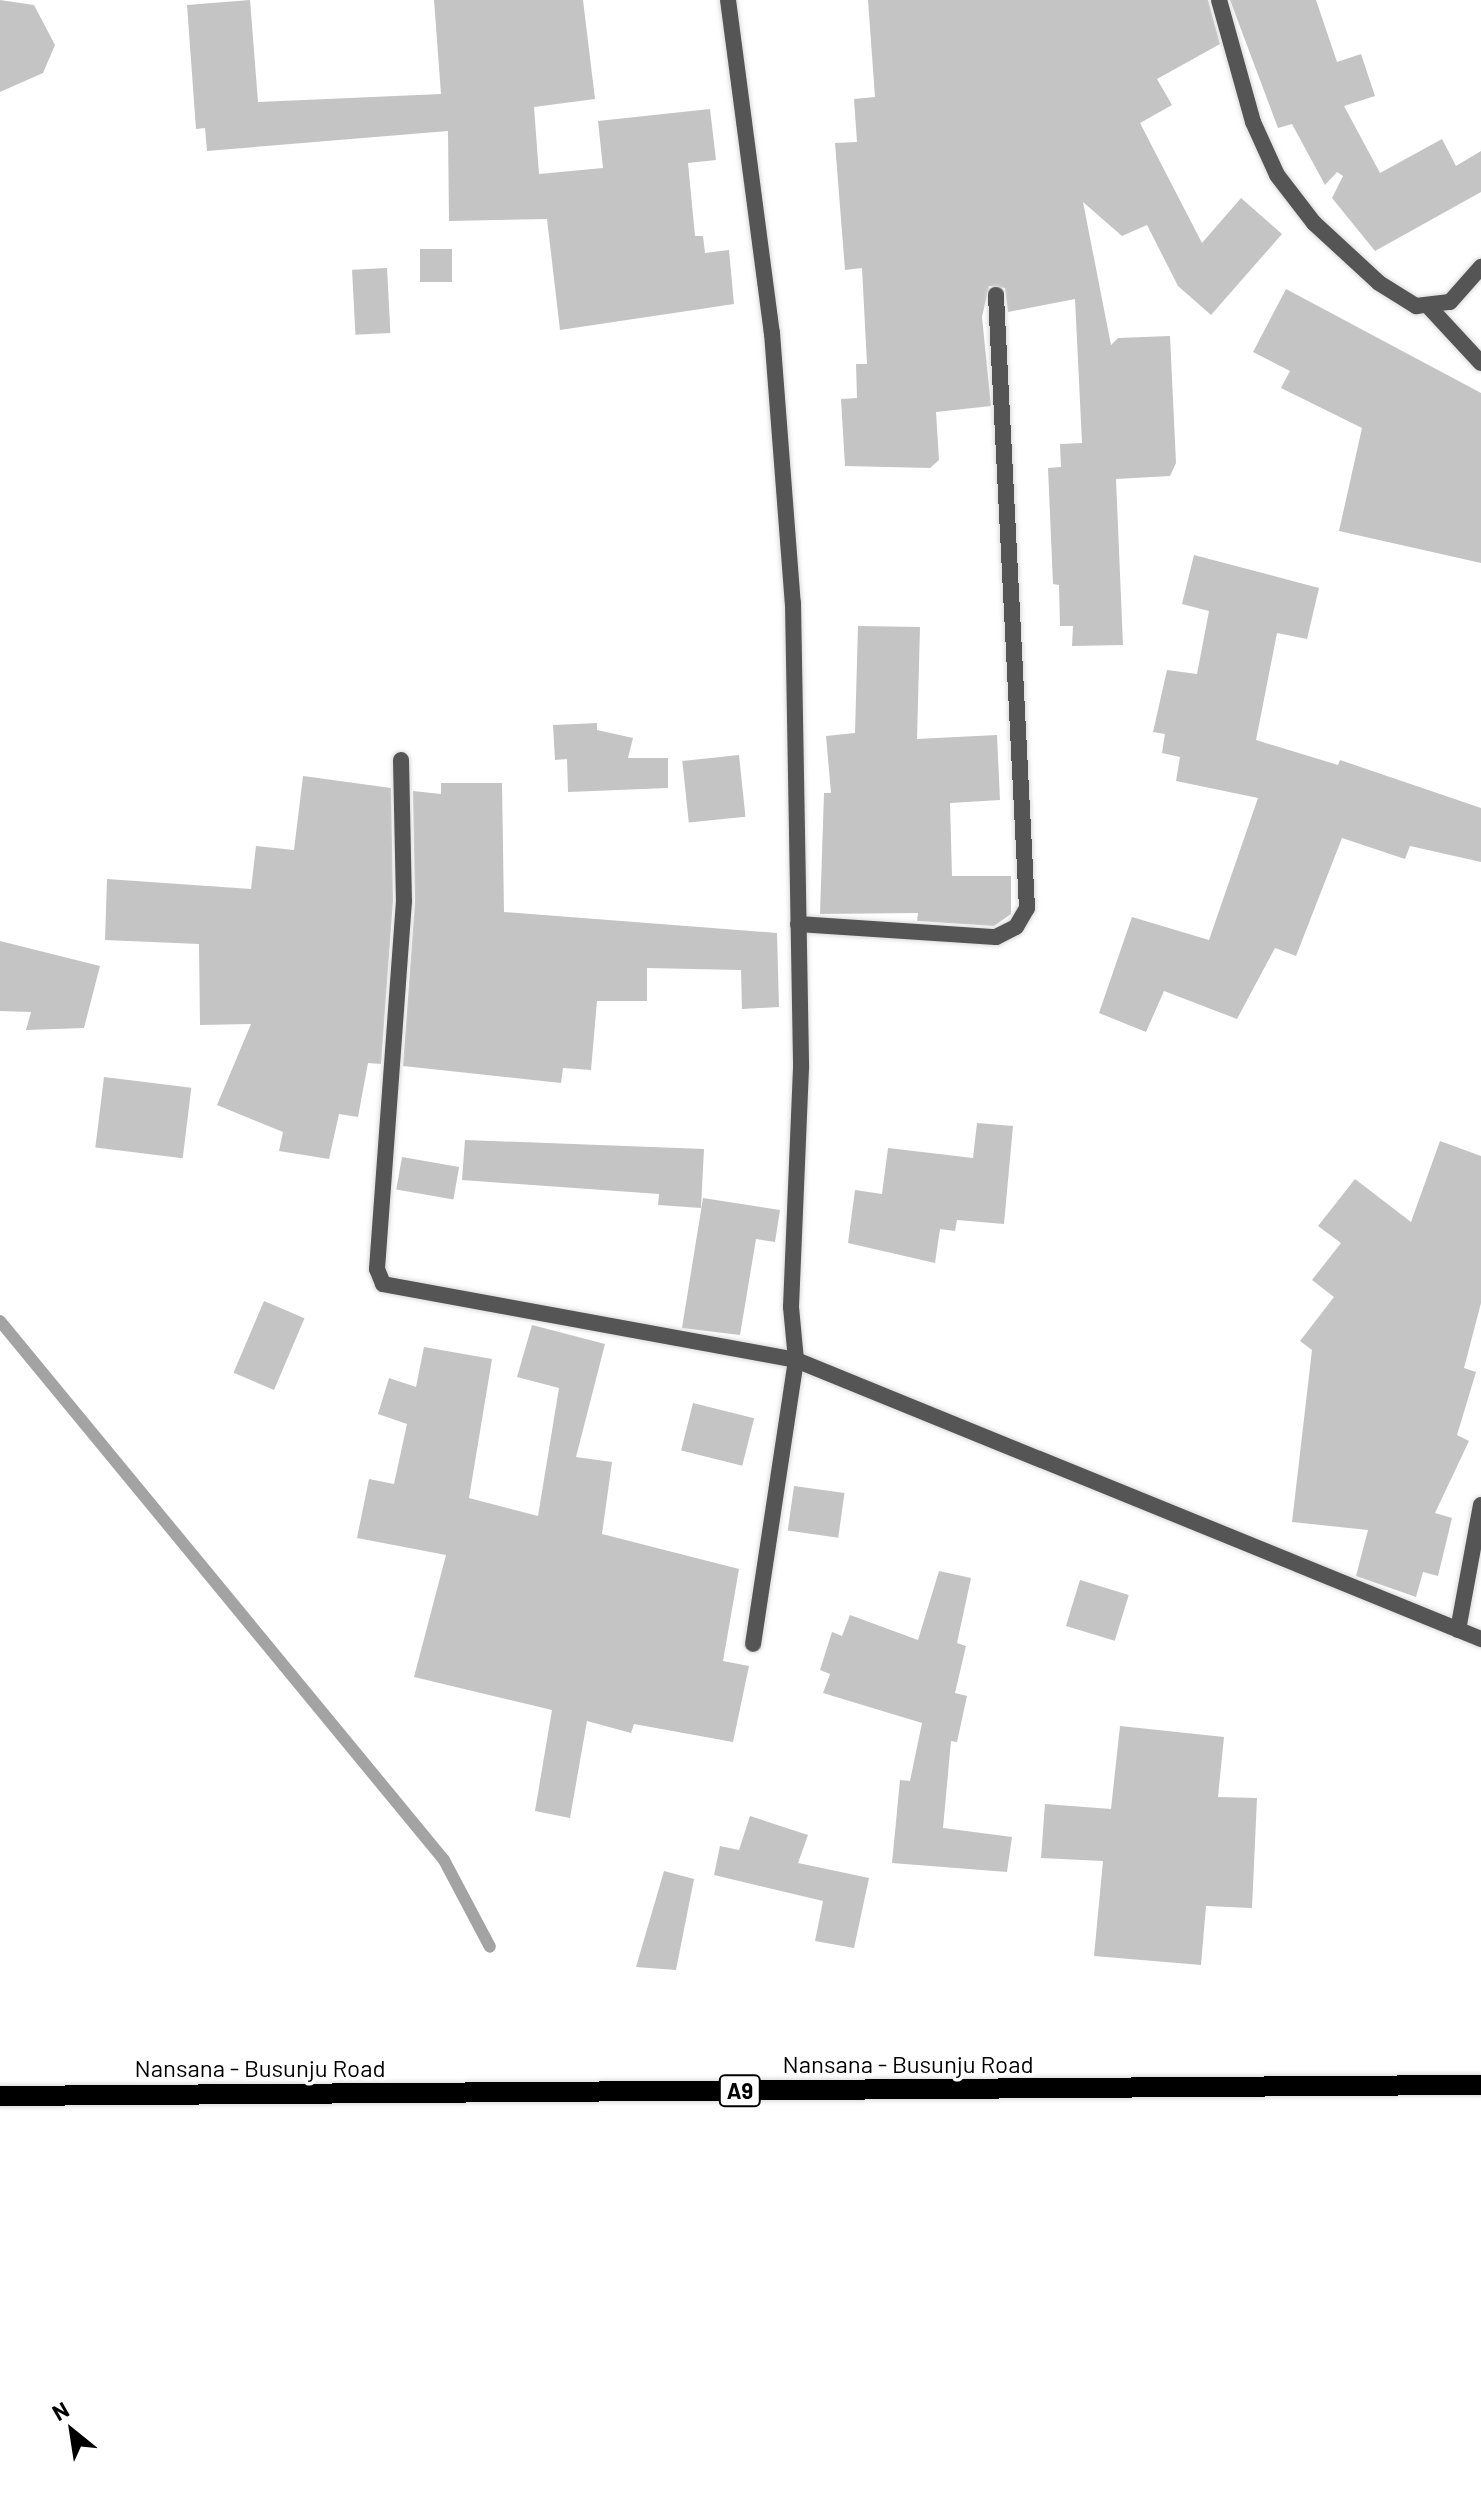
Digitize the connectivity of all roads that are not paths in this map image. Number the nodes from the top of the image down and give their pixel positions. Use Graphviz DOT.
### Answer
graph roads {
  1 [pos="728,0"];
  2 [pos="1219,0"];
  3 [pos="1481,267"];
  4 [pos="996,295"];
  5 [pos="1430,308"];
  6 [pos="1481,363"];
  7 [pos="401,760"];
  8 [pos="798,924"];
  9 [pos="796,1360"];
  10 [pos="1481,1505"];
  11 [pos="1458,1630"];
  12 [pos="1481,1639"];
  13 [pos="753,1644"];
  14 [pos="1481,2085"];
  15 [pos="0,2096"];
  1 -- 8 [label="street"];
  2 -- 5 [label="street"];
  3 -- 5 [label="street"];
  4 -- 8 [label="street"];
  5 -- 6 [label="street"];
  7 -- 9 [label="street"];
  8 -- 9 [label="street"];
  9 -- 11 [label="street"];
  9 -- 13 [label="street"];
  10 -- 11 [label="street"];
  11 -- 12 [label="street"];
  14 -- 15 [label="main road, Nansana - Busunju Road / A9"];
}
